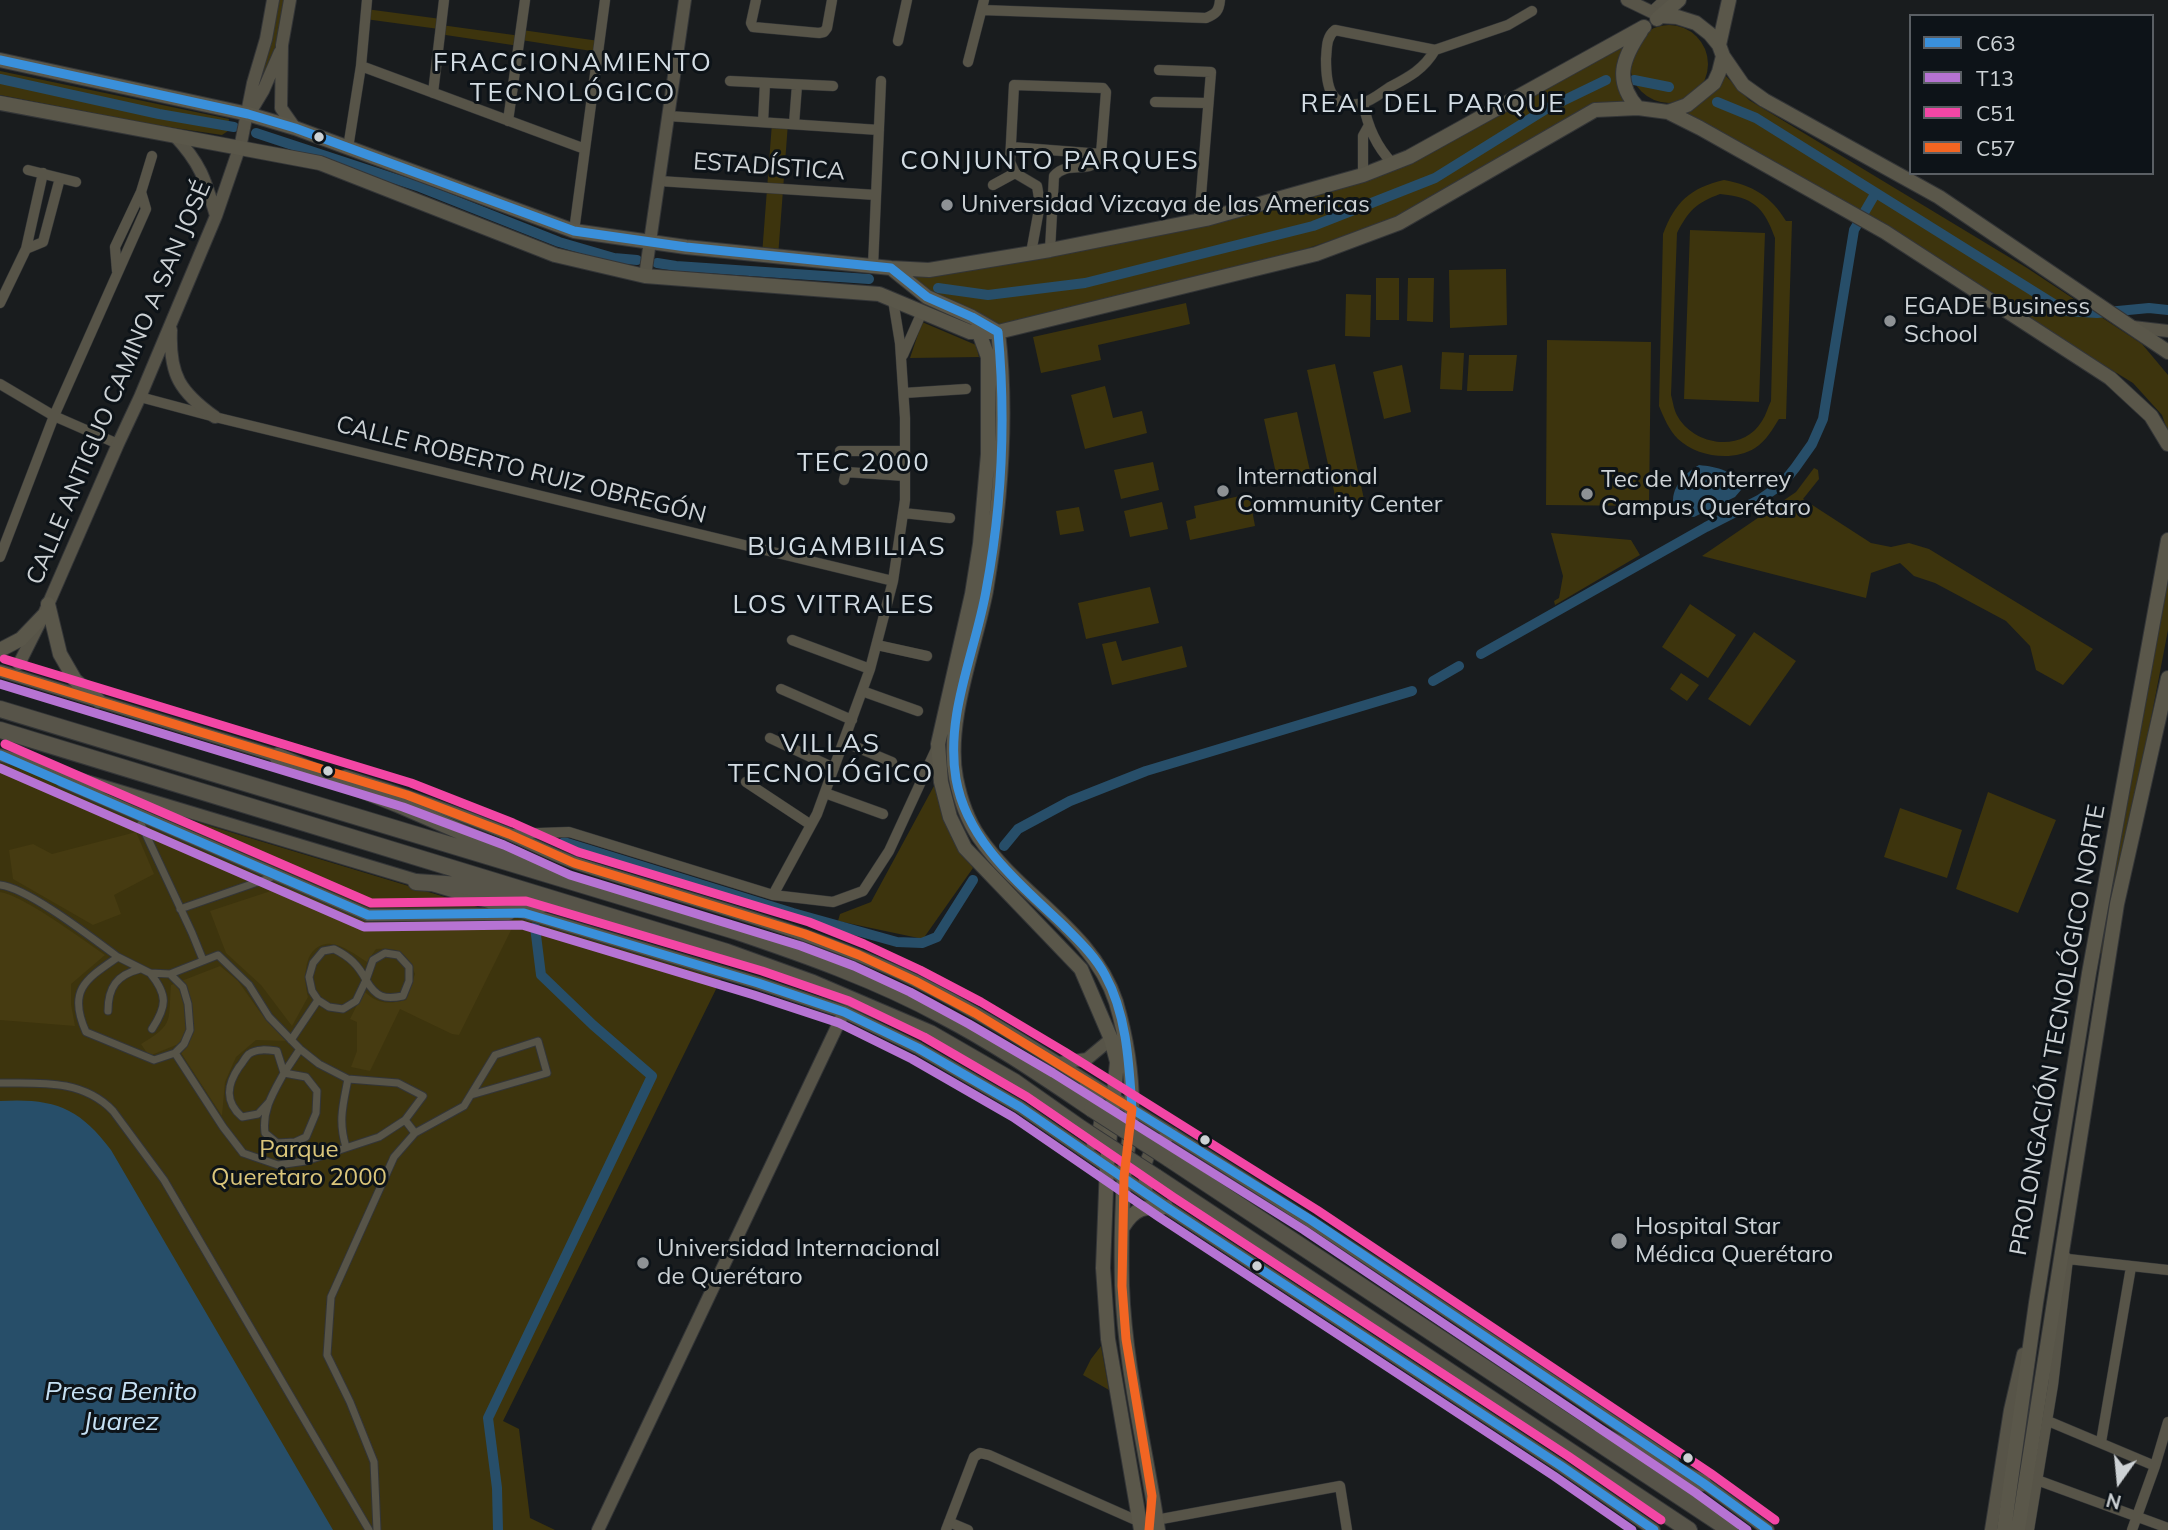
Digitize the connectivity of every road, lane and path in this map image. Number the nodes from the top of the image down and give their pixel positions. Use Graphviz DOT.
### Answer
graph roads {
  1 [pos="273,0"];
  2 [pos="290,0"];
  3 [pos="367,0"];
  4 [pos="444,0"];
  5 [pos="525,0"];
  6 [pos="605,0"];
  7 [pos="685,0"];
  8 [pos="756,0"];
  9 [pos="832,0"];
  10 [pos="907,0"];
  11 [pos="1220,0"];
  12 [pos="1627,0"];
  13 [pos="1664,0"];
  14 [pos="1679,0"];
  15 [pos="1729,0"];
  16 [pos="983,5"];
  17 [pos="1532,11"];
  18 [pos="1656,14"];
  19 [pos="1644,27"];
  20 [pos="898,41"];
  21 [pos="282,45"];
  22 [pos="1435,50"];
  23 [pos="1721,50"];
  24 [pos="0,60"];
  25 [pos="968,61"];
  26 [pos="361,66"];
  27 [pos="1158,70"];
  28 [pos="881,80"];
  29 [pos="730,81"];
  30 [pos="765,83"];
  31 [pos="797,85"];
  32 [pos="833,86"];
  33 [pos="433,93"];
  34 [pos="1155,102"];
  35 [pos="0,103"];
  36 [pos="1207,103"];
  37 [pos="1363,103"];
  38 [pos="1639,108"];
  39 [pos="1668,112"];
  40 [pos="247,116"];
  41 [pos="668,116"];
  42 [pos="508,121"];
  43 [pos="763,122"];
  44 [pos="794,124"];
  45 [pos="1368,127"];
  46 [pos="295,128"];
  47 [pos="879,130"];
  48 [pos="174,135"];
  49 [pos="240,145"];
  50 [pos="1012,147"];
  51 [pos="348,148"];
  52 [pos="585,149"];
  53 [pos="1101,154"];
  54 [pos="152,156"];
  55 [pos="1393,164"];
  56 [pos="28,170"];
  57 [pos="43,173"];
  58 [pos="1015,173"];
  59 [pos="1363,175"];
  60 [pos="60,178"];
  61 [pos="659,181"];
  62 [pos="76,182"];
  63 [pos="993,185"];
  64 [pos="876,195"];
  65 [pos="1040,204"];
  66 [pos="1052,204"];
  67 [pos="216,216"];
  68 [pos="1199,220"];
  69 [pos="574,231"];
  70 [pos="650,243"];
  71 [pos="26,249"];
  72 [pos="1050,250"];
  73 [pos="1031,253"];
  74 [pos="873,267"];
  75 [pos="891,268"];
  76 [pos="645,276"];
  77 [pos="892,300"];
  78 [pos="0,303"];
  79 [pos="922,312"];
  80 [pos="172,322"];
  81 [pos="2128,324"];
  82 [pos="2168,331"];
  83 [pos="998,332"];
  84 [pos="979,333"];
  85 [pos="2168,352"];
  86 [pos="902,359"];
  87 [pos="5,387"];
  88 [pos="966,388"];
  89 [pos="904,393"];
  90 [pos="140,397"];
  91 [pos="0,398"];
  92 [pos="54,416"];
  93 [pos="215,417"];
  94 [pos="2168,443"];
  95 [pos="118,444"];
  96 [pos="840,451"];
  97 [pos="905,451"];
  98 [pos="905,476"];
  99 [pos="844,480"];
  100 [pos="903,513"];
  101 [pos="950,517"];
  102 [pos="13,523"];
  103 [pos="0,531"];
  104 [pos="2168,540"];
  105 [pos="0,557"];
  106 [pos="893,581"];
  107 [pos="46,610"];
  108 [pos="792,640"];
  109 [pos="877,645"];
  110 [pos="0,650"];
  111 [pos="927,656"];
  112 [pos="19,664"];
  113 [pos="870,669"];
  114 [pos="0,671"];
  115 [pos="2168,678"];
  116 [pos="781,689"];
  117 [pos="862,691"];
  118 [pos="99,701"];
  119 [pos="0,709"];
  120 [pos="918,711"];
  121 [pos="852,720"];
  122 [pos="7,732"];
  123 [pos="770,738"];
  124 [pos="844,742"];
  125 [pos="938,744"];
  126 [pos="2,756"];
  127 [pos="277,756"];
  128 [pos="892,762"];
  129 [pos="834,768"];
  130 [pos="746,782"];
  131 [pos="825,793"];
  132 [pos="883,814"];
  133 [pos="141,824"];
  134 [pos="811,825"];
  135 [pos="509,834"];
  136 [pos="534,868"];
  137 [pos="279,875"];
  138 [pos="416,881"];
  139 [pos="0,885"];
  140 [pos="773,895"];
  141 [pos="529,906"];
  142 [pos="180,909"];
  143 [pos="550,909"];
  144 [pos="118,957"];
  145 [pos="202,960"];
  146 [pos="141,969"];
  147 [pos="150,973"];
  148 [pos="2089,973"];
  149 [pos="170,974"];
  150 [pos="2105,976"];
  151 [pos="366,980"];
  152 [pos="318,1000"];
  153 [pos="108,1011"];
  154 [pos="844,1012"];
  155 [pos="152,1029"];
  156 [pos="1111,1039"];
  157 [pos="291,1040"];
  158 [pos="300,1049"];
  159 [pos="175,1053"];
  160 [pos="1059,1062"];
  161 [pos="1123,1063"];
  162 [pos="284,1073"];
  163 [pos="1080,1076"];
  164 [pos="348,1079"];
  165 [pos="0,1083"];
  166 [pos="471,1096"];
  167 [pos="1114,1098"];
  168 [pos="269,1102"];
  169 [pos="1132,1109"];
  170 [pos="405,1120"];
  171 [pos="415,1133"];
  172 [pos="1173,1134"];
  173 [pos="346,1147"];
  174 [pos="1084,1150"];
  175 [pos="1107,1165"];
  176 [pos="1124,1177"];
  177 [pos="1147,1194"];
  178 [pos="1166,1207"];
  179 [pos="1122,1228"];
  180 [pos="2065,1256"];
  181 [pos="2131,1267"];
  182 [pos="2168,1270"];
  183 [pos="2036,1303"];
  184 [pos="1549,1411"];
  185 [pos="2048,1421"];
  186 [pos="2168,1422"];
  187 [pos="2101,1442"];
  188 [pos="2155,1466"];
  189 [pos="2037,1480"];
  190 [pos="1703,1483"];
  191 [pos="2137,1517"];
  192 [pos="1157,1525"];
  193 [pos="947,1526"];
  194 [pos="1141,1526"];
  195 [pos="2168,1528"];
  196 [pos="369,1530"];
  197 [pos="377,1530"];
  198 [pos="598,1530"];
  199 [pos="968,1530"];
  200 [pos="1347,1530"];
  201 [pos="1654,1530"];
  202 [pos="1689,1530"];
  203 [pos="1730,1530"];
  204 [pos="1768,1530"];
  205 [pos="1991,1530"];
  206 [pos="2004,1530"];
  207 [pos="2018,1530"];
  208 [pos="2029,1530"];
  209 [pos="2132,1530"];
  1 -- 40 [label="street, CALLE ANTIGUO CAMINO A SAN JOSÉ"];
  2 -- 21 [label="street"];
  3 -- 26 [label="street"];
  4 -- 33 [label="street"];
  5 -- 42 [label="street"];
  6 -- 52 [label="street"];
  7 -- 41 [label="street"];
  8 -- 9 [label="street"];
  10 -- 20 [label="street"];
  11 -- 16 [label="street"];
  12 -- 18 [label="street"];
  13 -- 18 [label="street"];
  14 -- 18 [label="main road"];
  15 -- 23 [label="main road"];
  16 -- 25 [label="street"];
  17 -- 22 [label="street"];
  18 -- 19 [label="main road"];
  18 -- 23 [label="main road"];
  19 -- 38 [label="main road"];
  19 -- 55 [label="main road"];
  21 -- 40 [label="street"];
  21 -- 46 [label="street"];
  22 -- 37 [label="street"];
  22 -- 37 [label="street"];
  23 -- 39 [label="main road"];
  23 -- 81 [label="main road"];
  24 -- 40 [label="main road"];
  26 -- 33 [label="street"];
  26 -- 51 [label="street"];
  27 -- 36 [label="street"];
  28 -- 47 [label="street"];
  29 -- 30 [label="street"];
  30 -- 31 [label="street"];
  30 -- 43 [label="street"];
  31 -- 32 [label="street"];
  31 -- 44 [label="street"];
  33 -- 42 [label="street"];
  34 -- 36 [label="street"];
  35 -- 48 [label="main road"];
  36 -- 68 [label="street"];
  37 -- 45 [label="street"];
  38 -- 39 [label="main road"];
  38 -- 83 [label="main road"];
  39 -- 94 [label="main road"];
  40 -- 46 [label="main road"];
  40 -- 49 [label="street, CALLE ANTIGUO CAMINO A SAN JOSÉ"];
  41 -- 43 [label="street"];
  41 -- 61 [label="street"];
  42 -- 52 [label="street"];
  43 -- 44 [label="street"];
  44 -- 47 [label="street"];
  45 -- 55 [label="street"];
  45 -- 59 [label="street"];
  46 -- 51 [label="main road"];
  47 -- 64 [label="street"];
  48 -- 49 [label="main road"];
  48 -- 67 [label="street"];
  49 -- 67 [label="street, CALLE ANTIGUO CAMINO A SAN JOSÉ"];
  49 -- 76 [label="main road"];
  50 -- 53 [label="street"];
  50 -- 53 [label="street"];
  50 -- 58 [label="street"];
  51 -- 69 [label="main road"];
  52 -- 69 [label="street"];
  53 -- 66 [label="street"];
  54 -- 92 [label="street"];
  55 -- 59 [label="main road"];
  56 -- 57 [label="street"];
  57 -- 60 [label="street"];
  57 -- 71 [label="street"];
  58 -- 63 [label="street"];
  58 -- 65 [label="street"];
  59 -- 68 [label="main road"];
  60 -- 62 [label="street"];
  60 -- 71 [label="street"];
  61 -- 64 [label="street, ESTADÍSTICA"];
  61 -- 70 [label="street"];
  64 -- 74 [label="street"];
  65 -- 66 [label="street"];
  65 -- 73 [label="street"];
  66 -- 72 [label="street"];
  67 -- 80 [label="street, CALLE ANTIGUO CAMINO A SAN JOSÉ"];
  68 -- 72 [label="main road"];
  69 -- 70 [label="main road"];
  70 -- 74 [label="main road"];
  70 -- 76 [label="street"];
  71 -- 78 [label="street"];
  72 -- 73 [label="main road"];
  73 -- 75 [label="main road"];
  74 -- 75 [label="main road"];
  75 -- 83 [label="main road"];
  76 -- 77 [label="main road"];
  77 -- 79 [label="main road"];
  77 -- 86 [label="street"];
  79 -- 84 [label="main road"];
  79 -- 86 [label="street"];
  80 -- 90 [label="street, CALLE ANTIGUO CAMINO A SAN JOSÉ"];
  80 -- 93 [label="street"];
  81 -- 82 [label="street"];
  81 -- 85 [label="main road"];
  83 -- 84 [label="main road"];
  83 -- 161 [label="main road"];
  84 -- 125 [label="main road"];
  86 -- 89 [label="street"];
  87 -- 91 [label="street"];
  87 -- 92 [label="street"];
  88 -- 89 [label="street"];
  89 -- 97 [label="street"];
  90 -- 93 [label="street, CALLE ROBERTO RUIZ OBREGÓN"];
  90 -- 95 [label="street, CALLE ANTIGUO CAMINO A SAN JOSÉ"];
  92 -- 95 [label="street"];
  92 -- 102 [label="street"];
  93 -- 106 [label="street, CALLE ROBERTO RUIZ OBREGÓN"];
  95 -- 107 [label="street, CALLE ANTIGUO CAMINO A SAN JOSÉ"];
  96 -- 97 [label="street"];
  97 -- 98 [label="street"];
  98 -- 99 [label="street"];
  98 -- 100 [label="street"];
  100 -- 101 [label="street"];
  100 -- 106 [label="street"];
  102 -- 103 [label="street"];
  102 -- 105 [label="street"];
  104 -- 148 [label="main road, PROLONGACIÓN TECNOLÓGICO NORTE"];
  106 -- 109 [label="street"];
  107 -- 110 [label="main road"];
  107 -- 112 [label="street, CALLE ANTIGUO CAMINO A SAN JOSÉ"];
  107 -- 118 [label="main road"];
  108 -- 113 [label="street"];
  109 -- 111 [label="street"];
  109 -- 113 [label="street"];
  113 -- 117 [label="street"];
  114 -- 118 [label="street"];
  115 -- 150 [label="main road, PROLONGACIÓN TECNOLÓGICO NORTE"];
  116 -- 121 [label="street"];
  117 -- 120 [label="street"];
  117 -- 121 [label="street"];
  118 -- 127 [label="street"];
  119 -- 136 [label="main road"];
  121 -- 124 [label="street"];
  122 -- 141 [label="main road"];
  123 -- 129 [label="street"];
  124 -- 128 [label="street"];
  124 -- 129 [label="street"];
  125 -- 140 [label="street"];
  125 -- 156 [label="main road"];
  126 -- 137 [label="street"];
  126 -- 138 [label="street"];
  127 -- 135 [label="street"];
  127 -- 136 [label="main road"];
  129 -- 131 [label="street"];
  130 -- 134 [label="street"];
  131 -- 132 [label="street"];
  131 -- 134 [label="street"];
  133 -- 142 [label="street"];
  134 -- 140 [label="street"];
  135 -- 140 [label="street"];
  135 -- 160 [label="street"];
  136 -- 184 [label="main road, bridge"];
  137 -- 141 [label="street"];
  137 -- 142 [label="street"];
  138 -- 141 [label="main road"];
  139 -- 144 [label="street"];
  141 -- 143 [label="main road"];
  142 -- 145 [label="street"];
  143 -- 154 [label="street"];
  143 -- 202 [label="main road, bridge"];
  144 -- 146 [label="street"];
  144 -- 159 [label="street"];
  145 -- 149 [label="street"];
  145 -- 157 [label="street"];
  146 -- 147 [label="street"];
  146 -- 153 [label="street"];
  147 -- 149 [label="street"];
  147 -- 155 [label="street"];
  148 -- 150 [label="main road"];
  148 -- 183 [label="main road, PROLONGACIÓN TECNOLÓGICO NORTE"];
  149 -- 159 [label="street"];
  150 -- 180 [label="main road, PROLONGACIÓN TECNOLÓGICO NORTE"];
  151 -- 151 [label="street"];
  151 -- 152 [label="street"];
  151 -- 152 [label="street"];
  152 -- 157 [label="street"];
  154 -- 174 [label="street"];
  154 -- 198 [label="street"];
  156 -- 160 [label="street"];
  156 -- 161 [label="main road"];
  157 -- 158 [label="street"];
  158 -- 162 [label="street"];
  158 -- 164 [label="street"];
  159 -- 173 [label="street"];
  160 -- 163 [label="street"];
  161 -- 167 [label="main road"];
  161 -- 169 [label="main road"];
  162 -- 168 [label="street"];
  162 -- 168 [label="street"];
  162 -- 168 [label="street"];
  163 -- 167 [label="street"];
  163 -- 174 [label="street"];
  164 -- 170 [label="street"];
  164 -- 173 [label="street"];
  165 -- 196 [label="street"];
  166 -- 166 [label="street"];
  166 -- 171 [label="street"];
  167 -- 169 [label="street"];
  167 -- 175 [label="main road"];
  169 -- 172 [label="street"];
  169 -- 176 [label="main road"];
  170 -- 171 [label="street"];
  170 -- 173 [label="street"];
  171 -- 197 [label="street"];
  172 -- 177 [label="street"];
  172 -- 190 [label="street"];
  174 -- 175 [label="street"];
  175 -- 176 [label="street"];
  175 -- 194 [label="main road"];
  176 -- 177 [label="street"];
  176 -- 179 [label="main road"];
  177 -- 178 [label="street"];
  178 -- 179 [label="main road"];
  178 -- 201 [label="street"];
  179 -- 192 [label="main road"];
  180 -- 181 [label="street"];
  180 -- 185 [label="street"];
  180 -- 207 [label="main road, PROLONGACIÓN TECNOLÓGICO NORTE"];
  181 -- 182 [label="street"];
  181 -- 187 [label="street"];
  183 -- 205 [label="street"];
  183 -- 206 [label="main road, PROLONGACIÓN TECNOLÓGICO NORTE"];
  184 -- 190 [label="main road"];
  184 -- 203 [label="main road"];
  185 -- 187 [label="street"];
  185 -- 189 [label="street"];
  186 -- 188 [label="street"];
  187 -- 188 [label="street"];
  188 -- 191 [label="street"];
  189 -- 191 [label="street"];
  189 -- 208 [label="street"];
  190 -- 204 [label="street"];
  191 -- 195 [label="street"];
  191 -- 209 [label="street"];
  192 -- 200 [label="street"];
  193 -- 194 [label="street"];
  193 -- 199 [label="street"];
}
